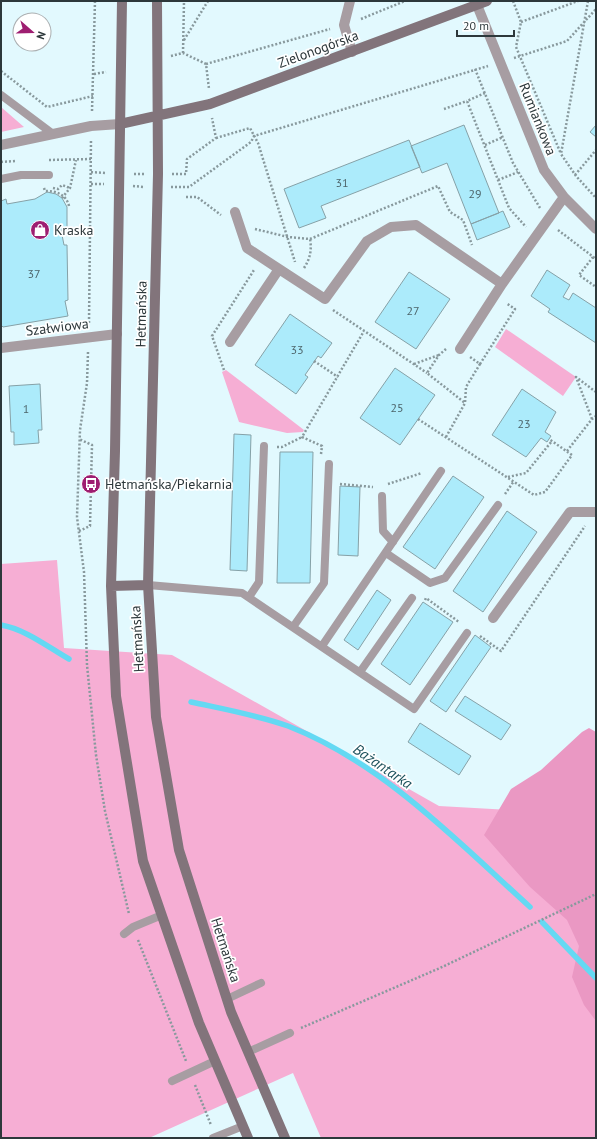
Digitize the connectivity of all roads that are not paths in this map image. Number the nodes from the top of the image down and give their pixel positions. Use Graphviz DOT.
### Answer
graph roads {
  1 [pos="122,1"];
  2 [pos="157,1"];
  3 [pos="350,1"];
  4 [pos="487,1"];
  5 [pos="477,5"];
  6 [pos="352,52"];
  7 [pos="1,95"];
  8 [pos="157,117"];
  9 [pos="120,124"];
  10 [pos="53,134"];
  11 [pos="1,145"];
  12 [pos="49,175"];
  13 [pos="1,179"];
  14 [pos="564,197"];
  15 [pos="235,212"];
  16 [pos="596,229"];
  17 [pos="279,269"];
  18 [pos="502,284"];
  19 [pos="117,334"];
  20 [pos="230,342"];
  21 [pos="1,348"];
  22 [pos="460,349"];
  23 [pos="264,446"];
  24 [pos="329,464"];
  25 [pos="441,471"];
  26 [pos="382,496"];
  27 [pos="498,505"];
  28 [pos="596,512"];
  29 [pos="393,542"];
  30 [pos="386,553"];
  31 [pos="148,585"];
  32 [pos="111,586"];
  33 [pos="249,597"];
  34 [pos="412,598"];
  35 [pos="493,618"];
  36 [pos="293,627"];
  37 [pos="467,633"];
  38 [pos="322,646"];
  39 [pos="360,672"];
  40 [pos="162,915"];
  41 [pos="124,934"];
  42 [pos="261,983"];
  43 [pos="227,999"];
  44 [pos="290,1033"];
  45 [pos="248,1052"];
  46 [pos="215,1060"];
  47 [pos="172,1081"];
  48 [pos="242,1126"];
  49 [pos="213,1138"];
  50 [pos="248,1138"];
  51 [pos="285,1138"];
  1 -- 9 [label="main road, Hetmańska"];
  2 -- 8 [label="main road, Hetmańska"];
  3 -- 6 [label="street"];
  4 -- 5 [label="main road, Zielonogórska"];
  5 -- 6 [label="main road, Zielonogórska"];
  5 -- 14 [label="street, Rumiankowa"];
  6 -- 8 [label="main road, Zielonogórska"];
  7 -- 10 [label="lane"];
  8 -- 9 [label="main road, Zielonogórska"];
  8 -- 31 [label="main road, Hetmańska"];
  9 -- 10 [label="street"];
  9 -- 19 [label="main road, Hetmańska"];
  10 -- 11 [label="street"];
  12 -- 13 [label="lane"];
  14 -- 16 [label="street, Rumiankowa"];
  14 -- 18 [label="street"];
  15 -- 17 [label="street"];
  17 -- 18 [label="street"];
  17 -- 20 [label="street"];
  18 -- 22 [label="street"];
  19 -- 21 [label="street, Szałwiowa"];
  19 -- 32 [label="main road, Hetmańska"];
  23 -- 33 [label="lane"];
  24 -- 36 [label="lane"];
  25 -- 29 [label="lane"];
  26 -- 29 [label="lane"];
  27 -- 30 [label="lane"];
  28 -- 35 [label="street"];
  29 -- 30 [label="lane"];
  30 -- 38 [label="lane"];
  31 -- 32 [label="main road"];
  31 -- 33 [label="lane"];
  31 -- 43 [label="main road, Hetmańska"];
  32 -- 40 [label="main road, Hetmańska"];
  33 -- 36 [label="lane"];
  34 -- 39 [label="lane"];
  36 -- 38 [label="lane"];
  37 -- 39 [label="lane"];
  38 -- 39 [label="lane"];
  40 -- 41 [label="lane"];
  40 -- 46 [label="main road, Hetmańska"];
  42 -- 43 [label="lane"];
  43 -- 45 [label="main road, Hetmańska"];
  44 -- 45 [label="lane"];
  45 -- 51 [label="main road, Hetmańska"];
  46 -- 47 [label="lane"];
  46 -- 48 [label="main road, Hetmańska"];
  48 -- 49 [label="lane"];
  48 -- 50 [label="main road, Hetmańska"];
}
